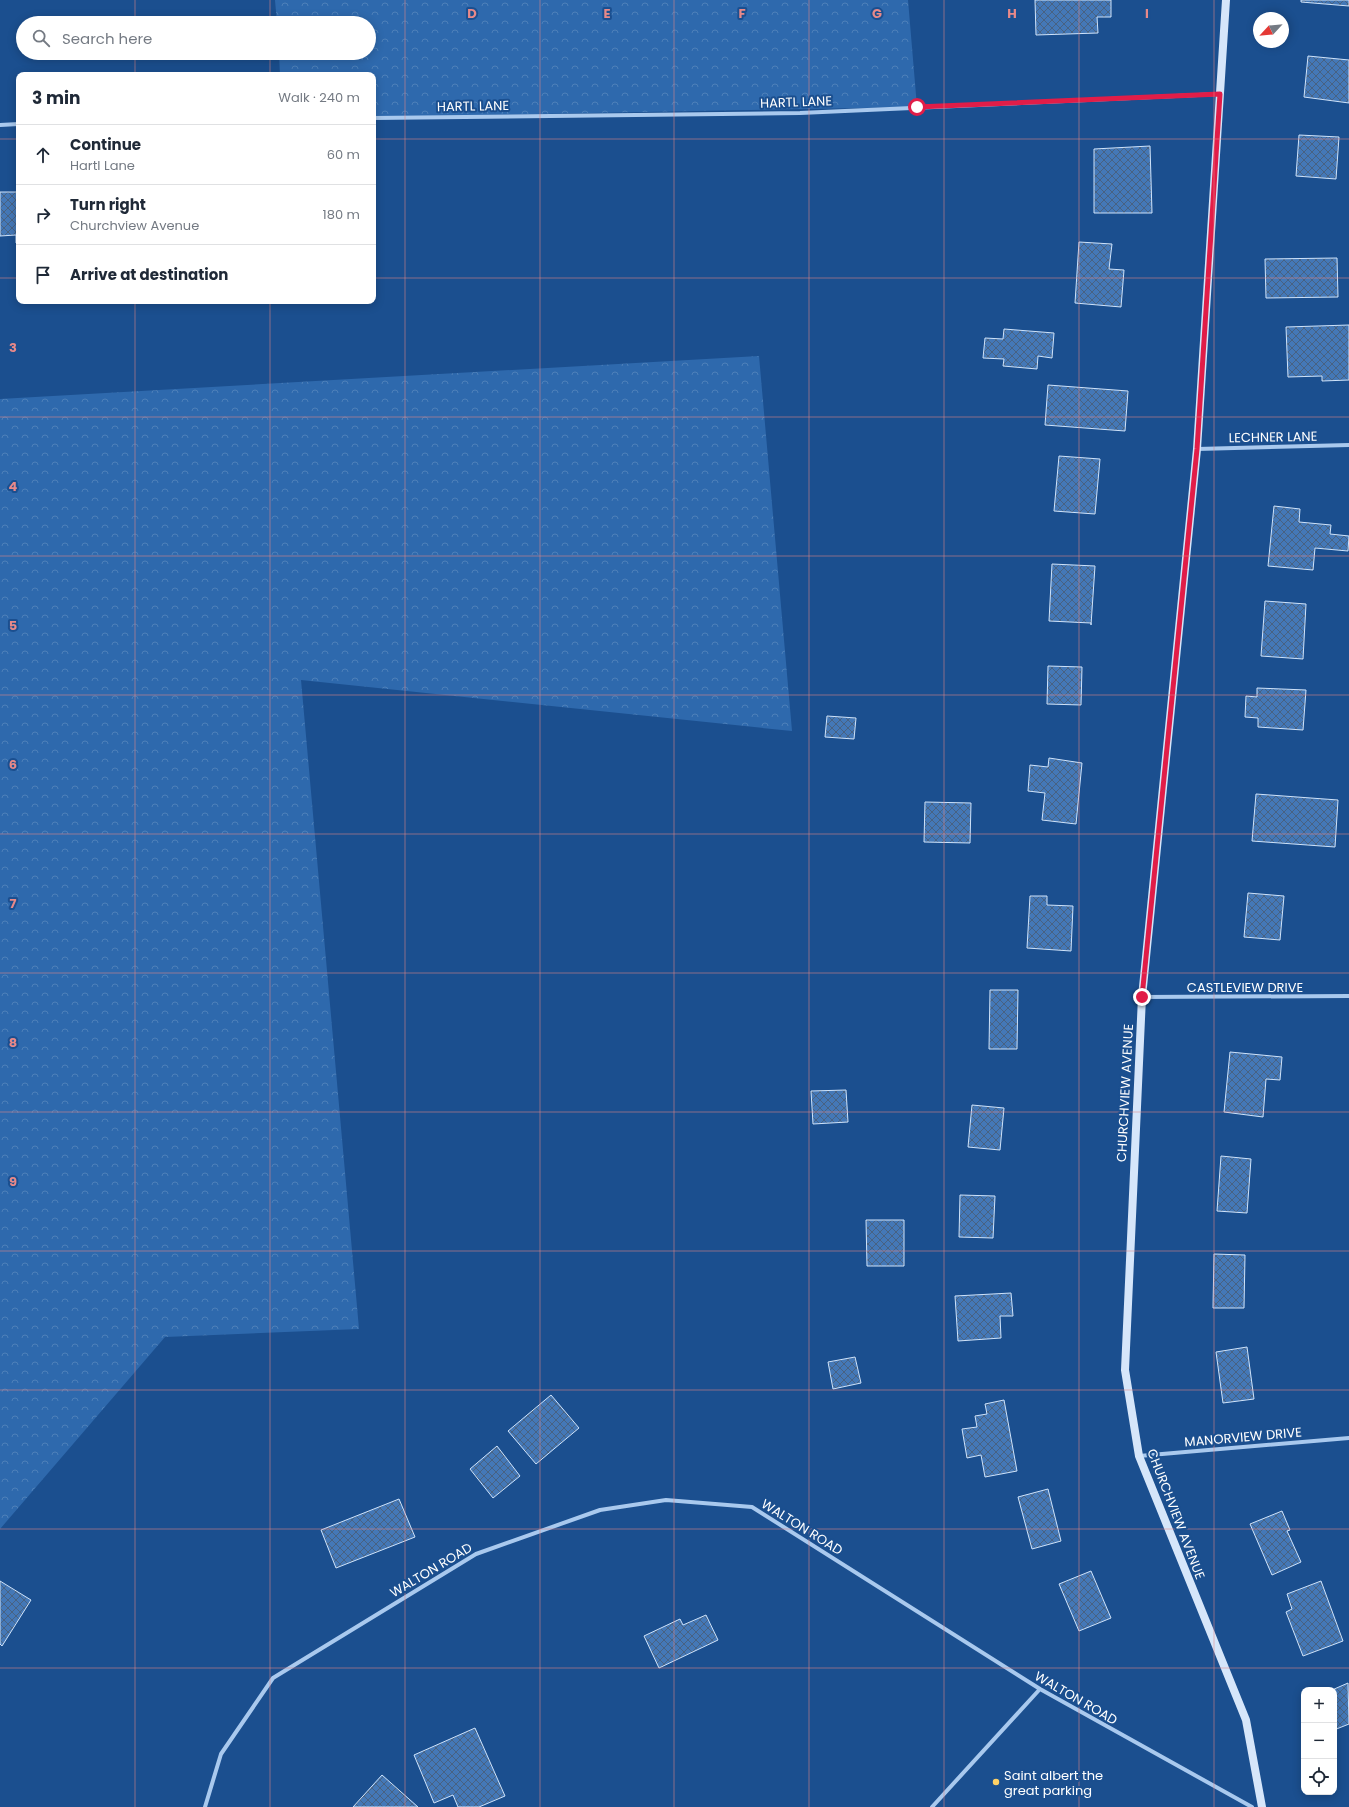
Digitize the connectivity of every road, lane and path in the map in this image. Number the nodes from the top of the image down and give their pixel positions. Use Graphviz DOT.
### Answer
graph roads {
  1 [pos="1226,0"];
  2 [pos="1220,94"];
  3 [pos="376,118"];
  4 [pos="16,124"];
  5 [pos="0,125"];
  6 [pos="1349,445"];
  7 [pos="1197,449"];
  8 [pos="1349,996"];
  9 [pos="1142,997"];
  10 [pos="1349,1438"];
  11 [pos="1139,1456"];
  12 [pos="1040,1689"];
  13 [pos="205,1807"];
  14 [pos="932,1807"];
  15 [pos="1252,1807"];
  16 [pos="1262,1807"];
  1 -- 2 [label="street, CHURCHVIEW AVENUE"];
  2 -- 3 [label="street, HARTL LANE"];
  2 -- 7 [label="street, CHURCHVIEW AVENUE"];
  4 -- 5 [label="street"];
  6 -- 7 [label="street, LECHNER LANE"];
  7 -- 9 [label="street, CHURCHVIEW AVENUE"];
  8 -- 9 [label="street, CASTLEVIEW DRIVE"];
  9 -- 11 [label="street, CHURCHVIEW AVENUE"];
  10 -- 11 [label="street, MANORVIEW DRIVE"];
  11 -- 16 [label="street, CHURCHVIEW AVENUE"];
  12 -- 13 [label="street, WALTON ROAD"];
  12 -- 14 [label="street"];
  12 -- 15 [label="street, WALTON ROAD"];
}
